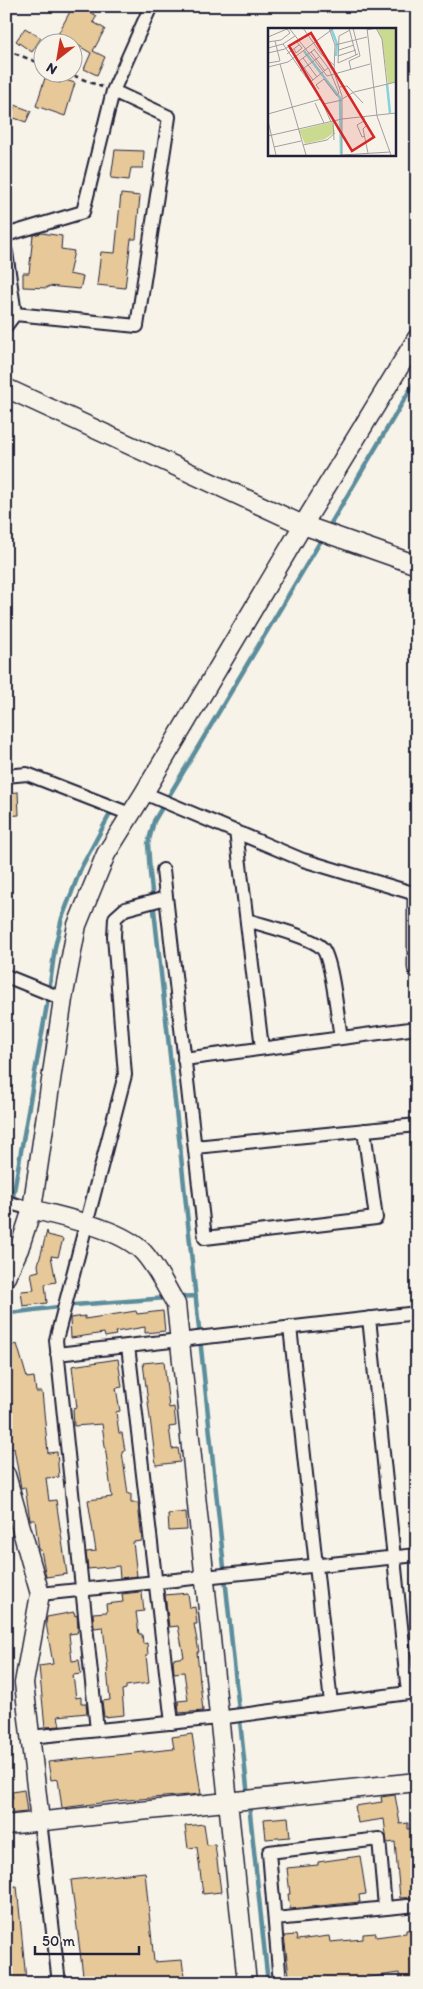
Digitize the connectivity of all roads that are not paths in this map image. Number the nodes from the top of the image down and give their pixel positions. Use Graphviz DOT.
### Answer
graph roads {
  1 [pos="151,6"];
  2 [pos="113,91"];
  3 [pos="6,235"];
  4 [pos="6,252"];
  5 [pos="16,314"];
  6 [pos="6,326"];
  7 [pos="417,338"];
  8 [pos="6,388"];
  9 [pos="303,525"];
  10 [pos="417,565"];
  11 [pos="6,776"];
  12 [pos="144,794"];
  13 [pos="130,814"];
  14 [pos="236,831"];
  15 [pos="163,870"];
  16 [pos="416,893"];
  17 [pos="166,898"];
  18 [pos="247,920"];
  19 [pos="417,968"];
  20 [pos="6,976"];
  21 [pos="64,999"];
  22 [pos="417,1028"];
  23 [pos="340,1038"];
  24 [pos="262,1048"];
  25 [pos="184,1059"];
  26 [pos="417,1125"];
  27 [pos="364,1130"];
  28 [pos="194,1147"];
  29 [pos="6,1202"];
  30 [pos="32,1209"];
  31 [pos="86,1223"];
  32 [pos="6,1277"];
  33 [pos="417,1313"];
  34 [pos="369,1318"];
  35 [pos="290,1327"];
  36 [pos="180,1340"];
  37 [pos="128,1346"];
  38 [pos="57,1354"];
  39 [pos="6,1475"];
  40 [pos="417,1555"];
  41 [pos="395,1557"];
  42 [pos="315,1565"];
  43 [pos="204,1576"];
  44 [pos="154,1581"];
  45 [pos="82,1589"];
  46 [pos="40,1594"];
  47 [pos="331,1703"];
  48 [pos="218,1718"];
  49 [pos="172,1723"];
  50 [pos="98,1730"];
  51 [pos="30,1737"];
  52 [pos="417,1782"];
  53 [pos="228,1803"];
  54 [pos="40,1821"];
  55 [pos="6,1825"];
  56 [pos="417,1905"];
  57 [pos="385,1908"];
  58 [pos="275,1919"];
  59 [pos="59,1983"];
  60 [pos="246,1983"];
  61 [pos="280,1983"];
  1 -- 2 [label="street"];
  2 -- 3 [label="street"];
  2 -- 5 [label="street"];
  4 -- 5 [label="street"];
  5 -- 6 [label="street"];
  7 -- 9 [label="street"];
  8 -- 9 [label="street"];
  9 -- 10 [label="street"];
  9 -- 12 [label="street"];
  11 -- 13 [label="street"];
  12 -- 13 [label="street"];
  12 -- 14 [label="street"];
  13 -- 21 [label="street"];
  14 -- 16 [label="street"];
  14 -- 18 [label="street"];
  15 -- 17 [label="street"];
  16 -- 19 [label="street"];
  17 -- 25 [label="street"];
  17 -- 31 [label="street"];
  18 -- 23 [label="street"];
  18 -- 24 [label="street"];
  20 -- 21 [label="street"];
  21 -- 30 [label="street"];
  22 -- 23 [label="street"];
  23 -- 24 [label="street"];
  24 -- 25 [label="street"];
  25 -- 28 [label="street"];
  26 -- 27 [label="street"];
  27 -- 28 [label="street"];
  27 -- 28 [label="street"];
  29 -- 30 [label="street"];
  30 -- 31 [label="street"];
  30 -- 32 [label="street"];
  31 -- 36 [label="street"];
  31 -- 38 [label="street"];
  33 -- 34 [label="street"];
  34 -- 35 [label="street"];
  34 -- 41 [label="street"];
  35 -- 36 [label="street"];
  35 -- 42 [label="street"];
  36 -- 37 [label="street"];
  36 -- 43 [label="street"];
  37 -- 38 [label="street"];
  37 -- 44 [label="street"];
  38 -- 45 [label="street"];
  39 -- 46 [label="street"];
  40 -- 41 [label="street"];
  41 -- 42 [label="street"];
  41 -- 47 [label="street"];
  42 -- 43 [label="street"];
  42 -- 47 [label="street"];
  43 -- 44 [label="street"];
  43 -- 48 [label="street"];
  44 -- 45 [label="street"];
  44 -- 49 [label="street"];
  45 -- 46 [label="street"];
  45 -- 50 [label="street"];
  46 -- 51 [label="street"];
  47 -- 48 [label="street"];
  48 -- 49 [label="street"];
  48 -- 53 [label="street"];
  49 -- 50 [label="street"];
  50 -- 51 [label="street"];
  51 -- 54 [label="street"];
  52 -- 53 [label="street"];
  53 -- 54 [label="street"];
  53 -- 60 [label="street"];
  54 -- 55 [label="street"];
  54 -- 59 [label="street"];
  56 -- 57 [label="street"];
  57 -- 58 [label="street"];
  57 -- 58 [label="street"];
  58 -- 61 [label="street"];
}
